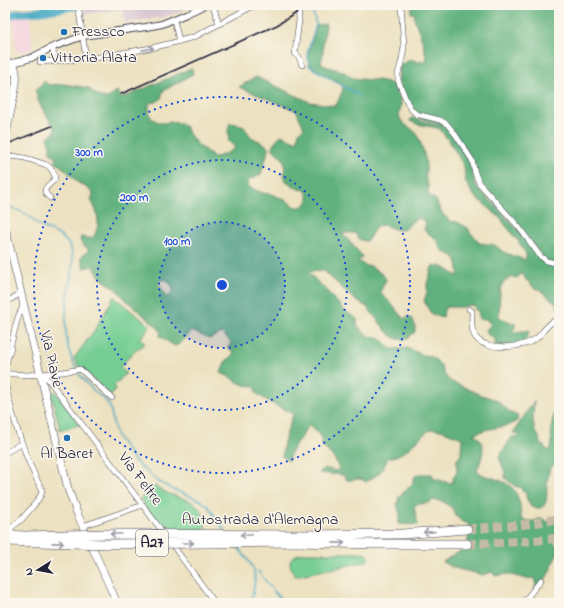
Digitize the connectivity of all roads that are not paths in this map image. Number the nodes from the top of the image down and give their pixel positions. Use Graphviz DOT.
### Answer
graph roads {
  1 [pos="205,5"];
  2 [pos="213,5"];
  3 [pos="255,5"];
  4 [pos="298,5"];
  5 [pos="401,5"];
  6 [pos="79,6"];
  7 [pos="174,20"];
  8 [pos="219,24"];
  9 [pos="83,36"];
  10 [pos="179,41"];
  11 [pos="53,47"];
  12 [pos="27,59"];
  13 [pos="86,59"];
  14 [pos="40,62"];
  15 [pos="54,62"];
  16 [pos="13,63"];
  17 [pos="5,64"];
  18 [pos="302,65"];
  19 [pos="14,75"];
  20 [pos="5,139"];
  21 [pos="5,156"];
  22 [pos="50,198"];
  23 [pos="5,227"];
  24 [pos="7,247"];
  25 [pos="559,264"];
  26 [pos="21,293"];
  27 [pos="5,303"];
  28 [pos="24,304"];
  29 [pos="470,309"];
  30 [pos="559,319"];
  31 [pos="5,367"];
  32 [pos="5,374"];
  33 [pos="40,374"];
  34 [pos="5,382"];
  35 [pos="112,398"];
  36 [pos="22,443"];
  37 [pos="5,453"];
  38 [pos="143,505"];
  39 [pos="83,526"];
  40 [pos="468,529"];
  41 [pos="5,535"];
  42 [pos="299,539"];
  43 [pos="5,541"];
  44 [pos="467,544"];
  45 [pos="5,547"];
  46 [pos="540,580"];
  47 [pos="117,603"];
  48 [pos="215,603"];
  49 [pos="523,603"];
  1 -- 7 [label="street"];
  2 -- 8 [label="street"];
  3 -- 8 [label="street"];
  4 -- 18 [label="street"];
  5 -- 25 [label="street"];
  6 -- 9 [label="street"];
  7 -- 9 [label="street"];
  7 -- 10 [label="street"];
  8 -- 10 [label="street"];
  9 -- 11 [label="street"];
  9 -- 13 [label="street"];
  13 -- 10 [label="street, one-way"];
  11 -- 12 [label="street"];
  11 -- 15 [label="street"];
  12 -- 16 [label="street"];
  12 -- 19 [label="street"];
  13 -- 15 [label="street"];
  14 -- 15 [label="street"];
  16 -- 17 [label="main road"];
  16 -- 19 [label="main road"];
  17 -- 19 [label="main road"];
  19 -- 20 [label="main road"];
  21 -- 22 [label="street"];
  23 -- 24 [label="main road, Via Piave"];
  24 -- 26 [label="main road, Via Piave"];
  26 -- 27 [label="street"];
  26 -- 28 [label="main road, Via Piave"];
  28 -- 31 [label="street"];
  28 -- 33 [label="main road, Via Piave"];
  29 -- 30 [label="street"];
  32 -- 33 [label="street"];
  33 -- 35 [label="street"];
  33 -- 38 [label="street, Via Feltre"];
  33 -- 39 [label="main road, Via Piave"];
  34 -- 36 [label="street"];
  36 -- 37 [label="street"];
  36 -- 45 [label="street"];
  38 -- 39 [label="street"];
  38 -- 48 [label="street, Via Feltre"];
  39 -- 47 [label="main road, Via Piave"];
  40 -- 42 [label="highway, Autostrada d'Alemagna / A27, one-way"];
  42 -- 41 [label="highway, Autostrada d'Alemagna / A27, one-way, bridge"];
  43 -- 42 [label="highway, Autostrada d'Alemagna / A27, one-way, bridge"];
  42 -- 44 [label="highway, Autostrada d'Alemagna / A27, one-way"];
  46 -- 49 [label="street"];
}
